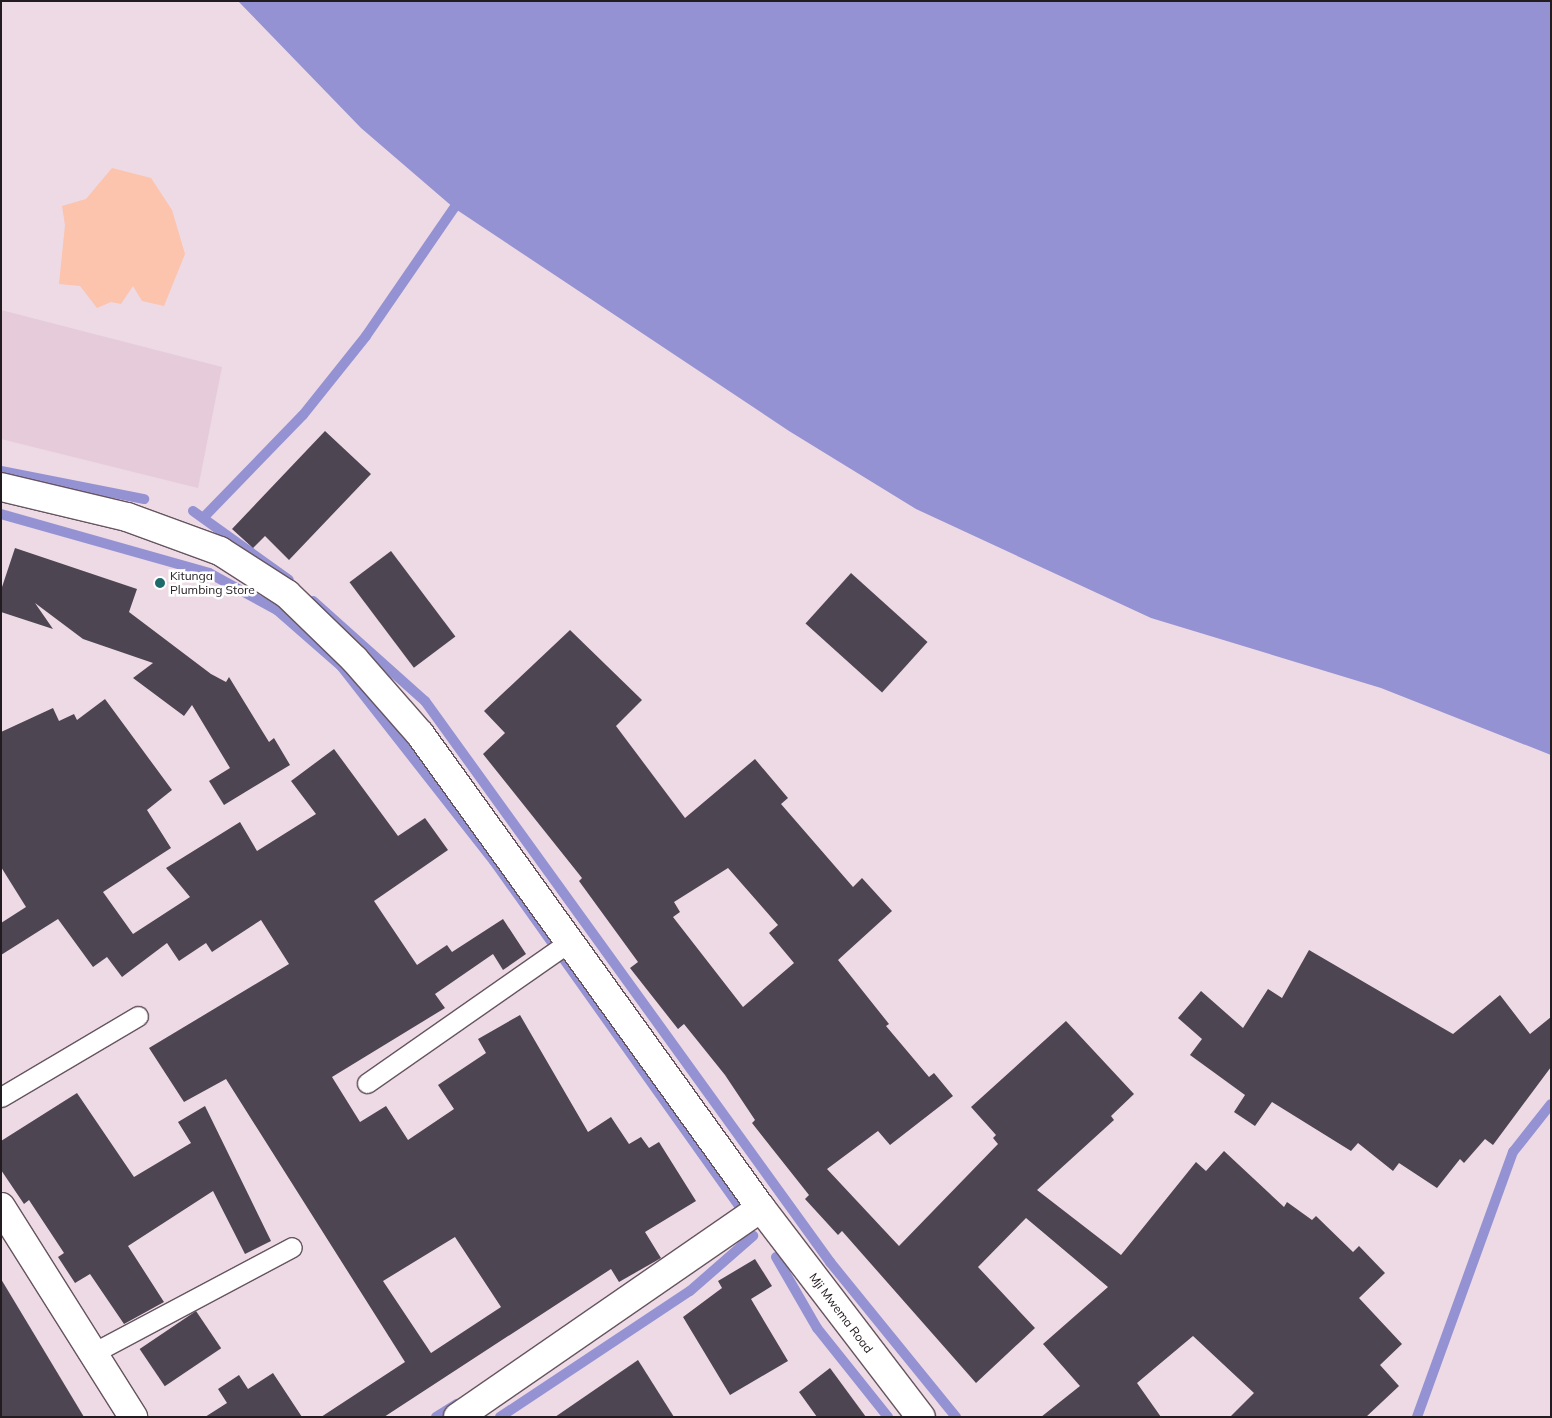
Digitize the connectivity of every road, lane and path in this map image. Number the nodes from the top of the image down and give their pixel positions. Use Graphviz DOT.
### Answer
graph roads {
  1 [pos="1,487"];
  2 [pos="568,943"];
  3 [pos="138,1016"];
  4 [pos="367,1083"];
  5 [pos="1,1097"];
  6 [pos="1,1207"];
  7 [pos="762,1208"];
  8 [pos="292,1247"];
  9 [pos="93,1353"];
  10 [pos="133,1417"];
  11 [pos="458,1417"];
  12 [pos="921,1417"];
  1 -- 2 [label="main road, Mji Mwema Road"];
  2 -- 4 [label="lane"];
  2 -- 7 [label="main road, Mji Mwema Road"];
  3 -- 5 [label="lane"];
  6 -- 9 [label="main road"];
  7 -- 11 [label="main road"];
  7 -- 12 [label="main road, Mji Mwema Road"];
  8 -- 9 [label="lane"];
  9 -- 10 [label="main road"];
}
